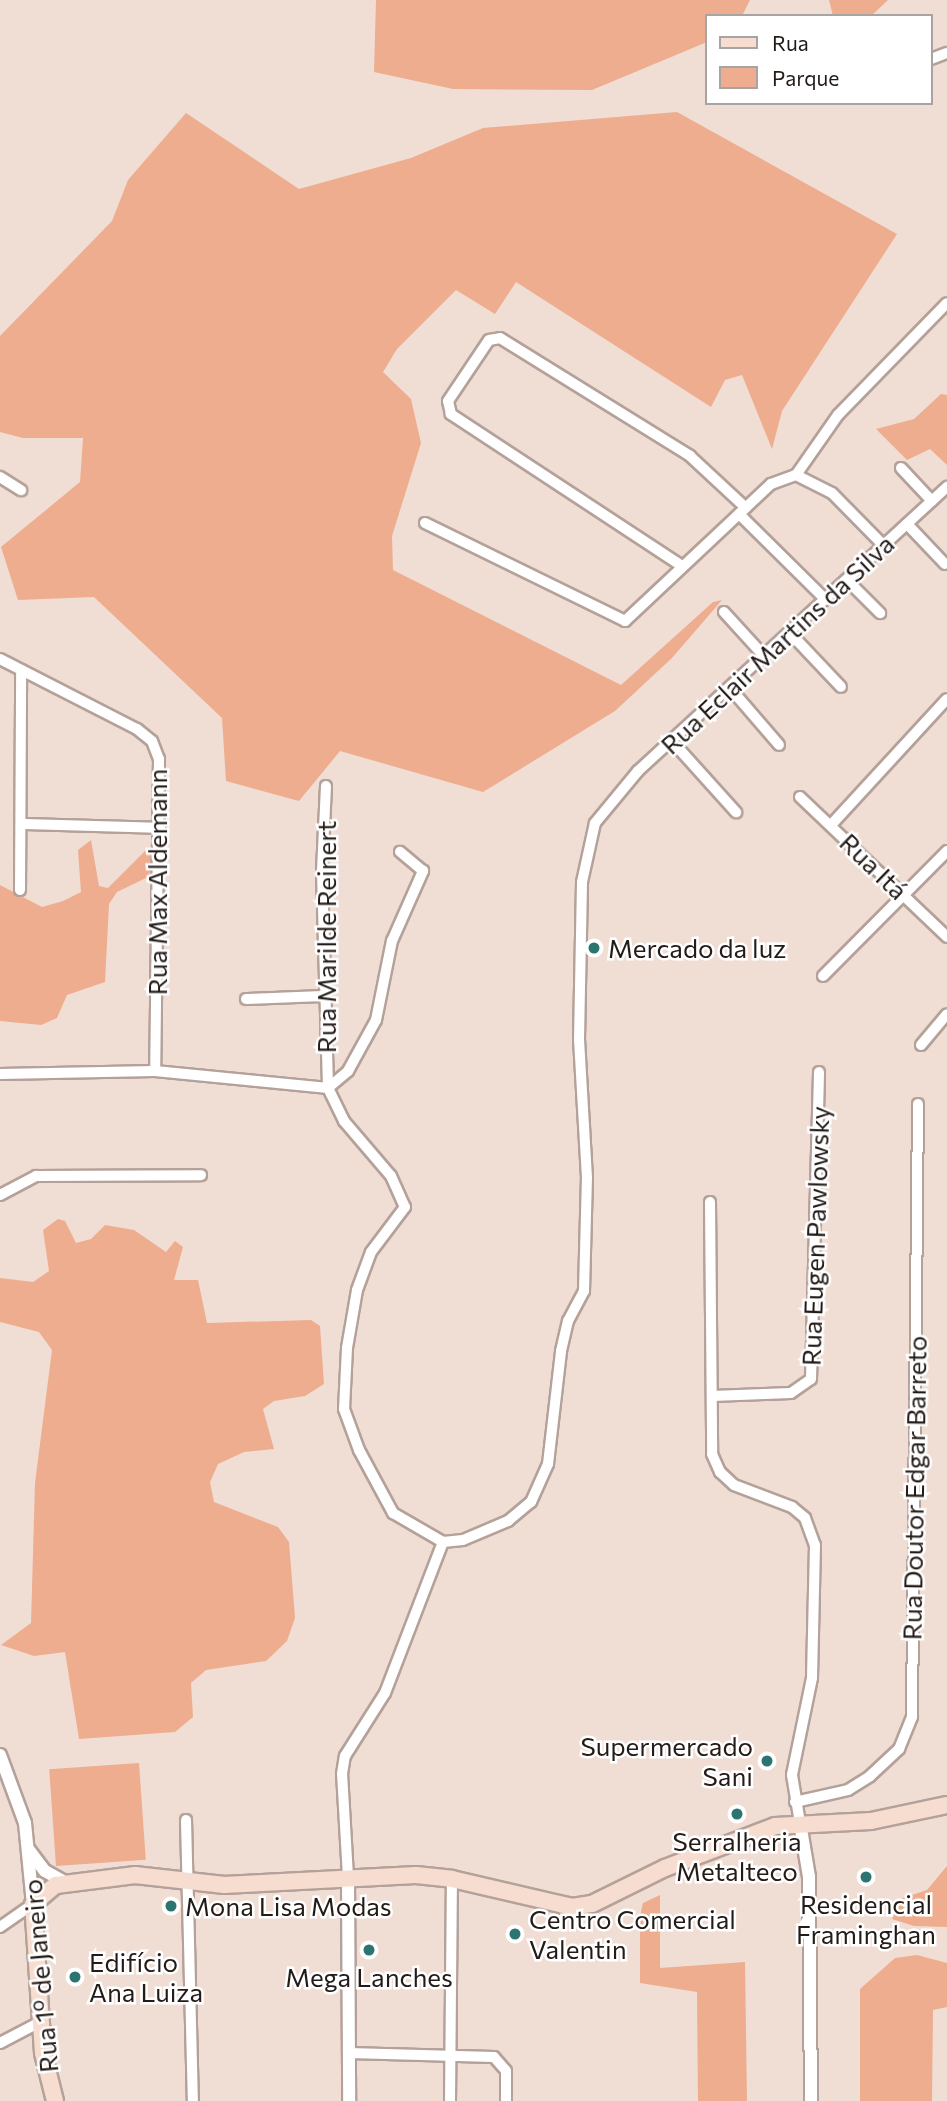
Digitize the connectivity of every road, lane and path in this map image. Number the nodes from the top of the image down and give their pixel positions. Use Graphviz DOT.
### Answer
graph roads {
  1 [pos="947,303"];
  2 [pos="901,468"];
  3 [pos="796,475"];
  4 [pos="0,477"];
  5 [pos="947,487"];
  6 [pos="21,490"];
  7 [pos="932,500"];
  8 [pos="742,511"];
  9 [pos="425,523"];
  10 [pos="907,524"];
  11 [pos="884,546"];
  12 [pos="945,564"];
  13 [pos="682,566"];
  14 [pos="847,580"];
  15 [pos="826,600"];
  16 [pos="724,612"];
  17 [pos="880,613"];
  18 [pos="790,633"];
  19 [pos="764,656"];
  20 [pos="0,659"];
  21 [pos="21,670"];
  22 [pos="841,687"];
  23 [pos="730,688"];
  24 [pos="947,699"];
  25 [pos="672,741"];
  26 [pos="779,745"];
  27 [pos="326,786"];
  28 [pos="800,797"];
  29 [pos="736,813"];
  30 [pos="21,824"];
  31 [pos="831,825"];
  32 [pos="160,828"];
  33 [pos="947,851"];
  34 [pos="400,852"];
  35 [pos="20,890"];
  36 [pos="903,896"];
  37 [pos="947,937"];
  38 [pos="823,976"];
  39 [pos="324,996"];
  40 [pos="246,999"];
  41 [pos="947,1014"];
  42 [pos="921,1045"];
  43 [pos="155,1071"];
  44 [pos="819,1072"];
  45 [pos="0,1074"];
  46 [pos="328,1088"];
  47 [pos="918,1104"];
  48 [pos="201,1175"];
  49 [pos="0,1195"];
  50 [pos="710,1202"];
  51 [pos="712,1396"];
  52 [pos="443,1542"];
  53 [pos="0,1755"];
  54 [pos="795,1802"];
  55 [pos="947,1805"];
  56 [pos="186,1820"];
  57 [pos="800,1823"];
  58 [pos="29,1850"];
  59 [pos="348,1877"];
  60 [pos="452,1878"];
  61 [pos="191,1880"];
  62 [pos="65,1882"];
  63 [pos="33,1904"];
  64 [pos="0,1927"];
  65 [pos="40,2022"];
  66 [pos="0,2043"];
  67 [pos="349,2053"];
  68 [pos="451,2056"];
  69 [pos="55,2101"];
  70 [pos="192,2101"];
  71 [pos="349,2101"];
  72 [pos="450,2101"];
  73 [pos="506,2101"];
  74 [pos="811,2101"];
  1 -- 3 [label="street"];
  2 -- 7 [label="street"];
  3 -- 8 [label="street"];
  3 -- 11 [label="street"];
  4 -- 6 [label="street"];
  5 -- 7 [label="street, Rua Eclair Martins da Silva"];
  7 -- 10 [label="street, Rua Eclair Martins da Silva"];
  8 -- 13 [label="street"];
  8 -- 13 [label="street"];
  8 -- 15 [label="street"];
  9 -- 13 [label="street"];
  10 -- 11 [label="street, Rua Eclair Martins da Silva"];
  10 -- 12 [label="street"];
  11 -- 14 [label="street, Rua Eclair Martins da Silva"];
  14 -- 15 [label="street, Rua Eclair Martins da Silva"];
  14 -- 17 [label="street"];
  15 -- 18 [label="street, Rua Eclair Martins da Silva"];
  16 -- 19 [label="street"];
  18 -- 19 [label="street, Rua Eclair Martins da Silva"];
  18 -- 22 [label="street"];
  19 -- 23 [label="street, Rua Eclair Martins da Silva"];
  20 -- 21 [label="street, Rua Max Aldemann"];
  21 -- 30 [label="street"];
  21 -- 32 [label="street, Rua Max Aldemann"];
  23 -- 25 [label="street, Rua Eclair Martins da Silva"];
  23 -- 26 [label="street"];
  24 -- 31 [label="street"];
  25 -- 29 [label="street"];
  25 -- 52 [label="street, Rua Eclair Martins da Silva"];
  27 -- 39 [label="street, Rua Marilde Reinert"];
  28 -- 31 [label="street, Rua Itá"];
  30 -- 32 [label="street"];
  30 -- 35 [label="street"];
  31 -- 36 [label="street, Rua Itá"];
  32 -- 43 [label="street, Rua Max Aldemann"];
  33 -- 36 [label="street"];
  34 -- 46 [label="street"];
  36 -- 37 [label="street, Rua Itá"];
  36 -- 38 [label="street"];
  39 -- 40 [label="street"];
  39 -- 46 [label="street, Rua Marilde Reinert"];
  41 -- 42 [label="street"];
  43 -- 45 [label="street"];
  43 -- 46 [label="street"];
  44 -- 51 [label="street, Rua Eugen Pawlowsky"];
  46 -- 52 [label="street"];
  47 -- 54 [label="street, Rua Doutor Edgar Barreto"];
  48 -- 49 [label="street"];
  50 -- 51 [label="street"];
  51 -- 54 [label="street"];
  52 -- 59 [label="street"];
  53 -- 58 [label="street, Rua 1º de Janeiro"];
  54 -- 57 [label="street"];
  55 -- 57 [label="main road"];
  56 -- 61 [label="street"];
  57 -- 60 [label="main road"];
  57 -- 74 [label="street"];
  58 -- 62 [label="street, Rua 1º de Janeiro"];
  58 -- 63 [label="street, Rua 1º de Janeiro"];
  59 -- 60 [label="main road"];
  59 -- 61 [label="main road"];
  59 -- 67 [label="street"];
  60 -- 68 [label="street"];
  61 -- 62 [label="main road"];
  61 -- 70 [label="street"];
  62 -- 63 [label="main road"];
  63 -- 64 [label="street"];
  63 -- 65 [label="main road, Rua 1º de Janeiro"];
  65 -- 66 [label="street"];
  65 -- 69 [label="main road, Rua 1º de Janeiro"];
  67 -- 68 [label="street"];
  67 -- 71 [label="street"];
  68 -- 72 [label="street"];
  68 -- 73 [label="street"];
}
